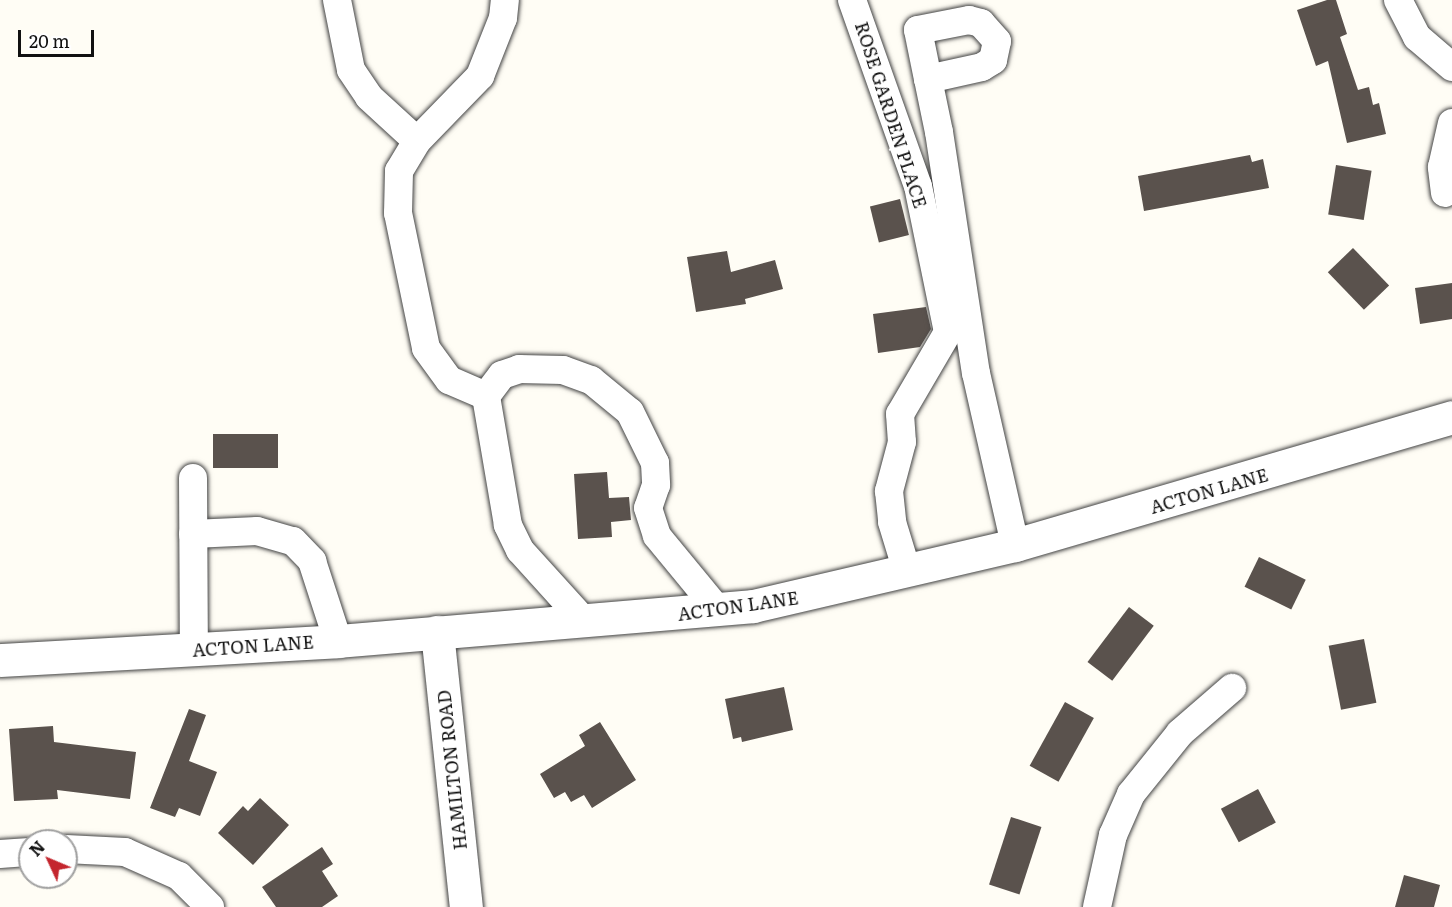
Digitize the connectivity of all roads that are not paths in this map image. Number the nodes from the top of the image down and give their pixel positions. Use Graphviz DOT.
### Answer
graph roads {
  1 [pos="337,0"];
  2 [pos="505,0"];
  3 [pos="852,0"];
  4 [pos="1398,0"];
  5 [pos="1452,67"];
  6 [pos="928,79"];
  7 [pos="1452,123"];
  8 [pos="417,141"];
  9 [pos="1445,193"];
  10 [pos="486,396"];
  11 [pos="1452,417"];
  12 [pos="193,478"];
  13 [pos="193,534"];
  14 [pos="1015,545"];
  15 [pos="908,571"];
  16 [pos="718,610"];
  17 [pos="585,622"];
  18 [pos="437,632"];
  19 [pos="338,641"];
  20 [pos="194,650"];
  21 [pos="0,660"];
  22 [pos="1232,688"];
  23 [pos="78,850"];
  24 [pos="18,853"];
  25 [pos="0,854"];
  26 [pos="210,907"];
  27 [pos="466,907"];
  28 [pos="1097,907"];
  1 -- 8 [label="street"];
  2 -- 8 [label="street"];
  3 -- 15 [label="street, ROSE GARDEN PLACE"];
  4 -- 5 [label="street"];
  6 -- 14 [label="street"];
  7 -- 9 [label="street"];
  8 -- 10 [label="street"];
  10 -- 16 [label="street"];
  10 -- 17 [label="street"];
  11 -- 14 [label="street, ACTON LANE"];
  12 -- 13 [label="street"];
  13 -- 19 [label="street"];
  13 -- 20 [label="street"];
  14 -- 15 [label="street, ACTON LANE"];
  15 -- 16 [label="street, ACTON LANE"];
  16 -- 17 [label="street, ACTON LANE"];
  17 -- 18 [label="street, ACTON LANE"];
  18 -- 19 [label="street, ACTON LANE"];
  18 -- 27 [label="street, HAMILTON ROAD"];
  19 -- 20 [label="street, ACTON LANE"];
  20 -- 21 [label="street, ACTON LANE"];
  22 -- 28 [label="street"];
  23 -- 26 [label="street"];
  24 -- 25 [label="street"];
}
